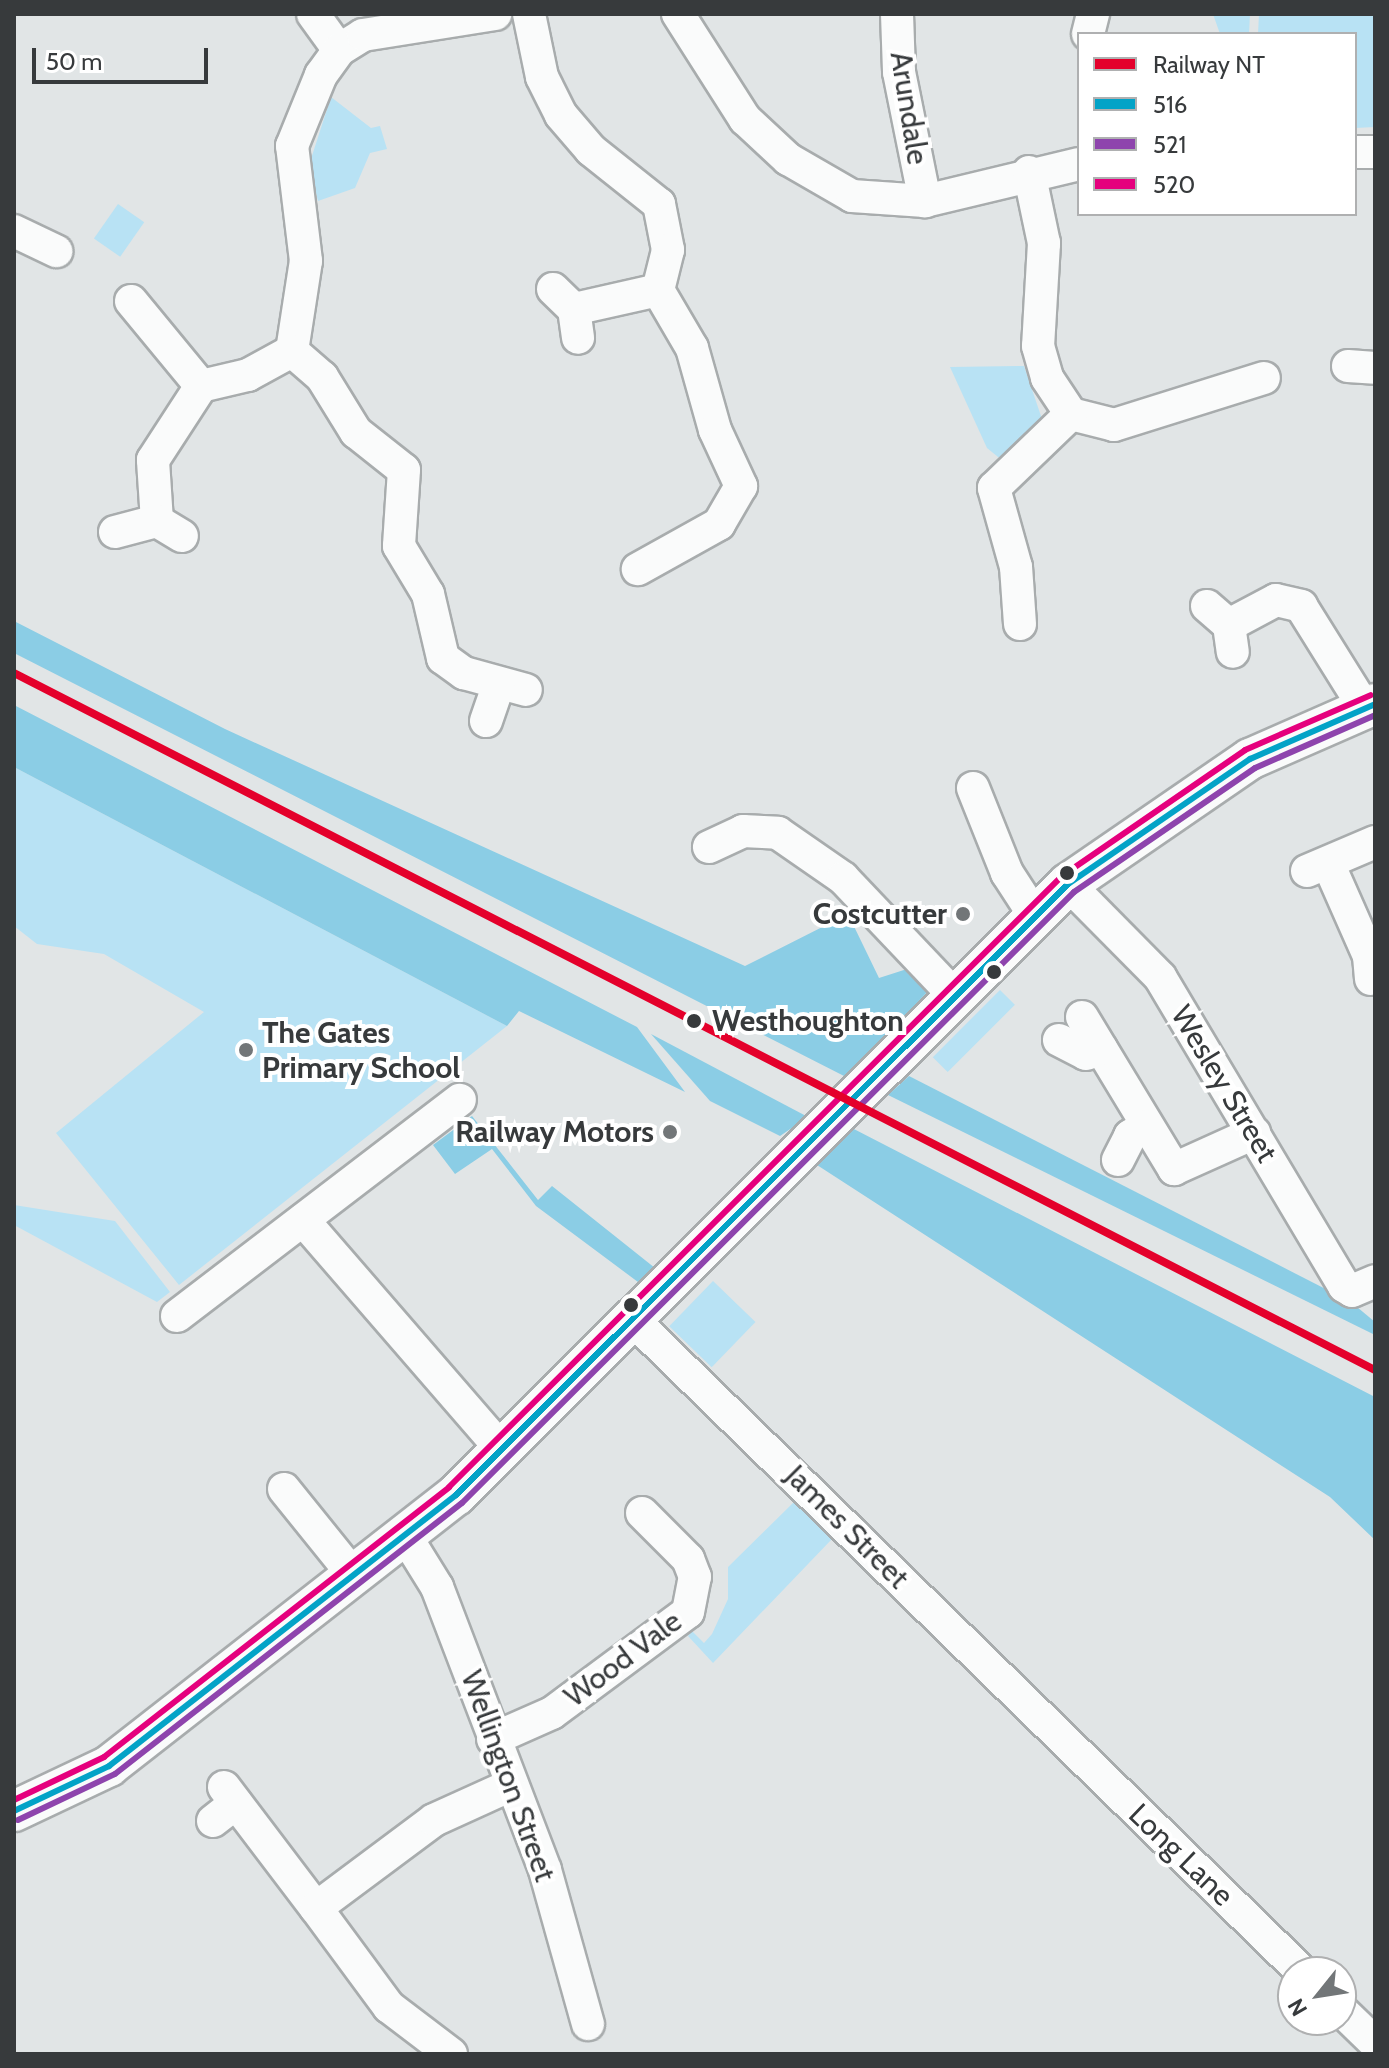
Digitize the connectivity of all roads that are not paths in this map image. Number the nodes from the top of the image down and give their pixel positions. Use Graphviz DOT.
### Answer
graph roads {
  1 [pos="313,14"];
  2 [pos="495,14"];
  3 [pos="529,14"];
  4 [pos="678,14"];
  5 [pos="897,14"];
  6 [pos="339,50"];
  7 [pos="1077,164"];
  8 [pos="1029,172"];
  9 [pos="925,201"];
  10 [pos="658,290"];
  11 [pos="131,301"];
  12 [pos="568,312"];
  13 [pos="292,351"];
  14 [pos="1264,378"];
  15 [pos="201,386"];
  16 [pos="1071,414"];
  17 [pos="115,532"];
  18 [pos="638,569"];
  19 [pos="1020,624"];
  20 [pos="1223,628"];
  21 [pos="1369,706"];
  22 [pos="486,721"];
  23 [pos="973,788"];
  24 [pos="1375,842"];
  25 [pos="709,847"];
  26 [pos="1068,884"];
  27 [pos="1033,913"];
  28 [pos="1372,963"];
  29 [pos="952,993"];
  30 [pos="1071,1028"];
  31 [pos="460,1100"];
  32 [pos="1146,1126"];
  33 [pos="1254,1133"];
  34 [pos="1118,1160"];
  35 [pos="303,1220"];
  36 [pos="1371,1292"];
  37 [pos="177,1316"];
  38 [pos="631,1318"];
  39 [pos="502,1450"];
  40 [pos="284,1489"];
  41 [pos="643,1512"];
  42 [pos="406,1537"];
  43 [pos="355,1577"];
  44 [pos="1061,1738"];
  45 [pos="493,1739"];
  46 [pos="509,1786"];
  47 [pos="225,1804"];
  48 [pos="14,1811"];
  49 [pos="316,1908"];
  50 [pos="1286,1956"];
  51 [pos="588,2024"];
  52 [pos="1357,2026"];
  53 [pos="1375,2043"];
  54 [pos="451,2054"];
  1 -- 6 [label="street"];
  2 -- 6 [label="street"];
  3 -- 10 [label="street"];
  4 -- 9 [label="street"];
  5 -- 9 [label="street, Arundale"];
  6 -- 13 [label="street"];
  7 -- 8 [label="street"];
  8 -- 9 [label="street"];
  8 -- 16 [label="street"];
  10 -- 12 [label="street"];
  10 -- 18 [label="street"];
  11 -- 15 [label="street"];
  13 -- 15 [label="street"];
  13 -- 22 [label="street"];
  14 -- 16 [label="street"];
  15 -- 17 [label="street"];
  16 -- 19 [label="street"];
  20 -- 21 [label="street"];
  21 -- 26 [label="main road"];
  23 -- 27 [label="street"];
  24 -- 28 [label="street"];
  25 -- 29 [label="street"];
  26 -- 27 [label="main road"];
  26 -- 33 [label="street, Wesley Street"];
  27 -- 29 [label="main road"];
  29 -- 38 [label="main road"];
  30 -- 32 [label="street"];
  31 -- 35 [label="street"];
  32 -- 33 [label="street"];
  32 -- 34 [label="street"];
  33 -- 36 [label="street, Wesley Street"];
  35 -- 37 [label="street"];
  35 -- 39 [label="street"];
  38 -- 39 [label="main road"];
  38 -- 44 [label="street, James Street"];
  39 -- 42 [label="main road"];
  40 -- 43 [label="street"];
  41 -- 45 [label="street, Wood Vale"];
  42 -- 43 [label="main road"];
  42 -- 45 [label="street, Wellington Street"];
  43 -- 48 [label="main road"];
  44 -- 50 [label="street, Long Lane"];
  45 -- 46 [label="street, Wellington Street"];
  46 -- 49 [label="street"];
  46 -- 51 [label="street, Wellington Street"];
  47 -- 49 [label="street"];
  49 -- 54 [label="street"];
  52 -- 53 [label="street"];
}
